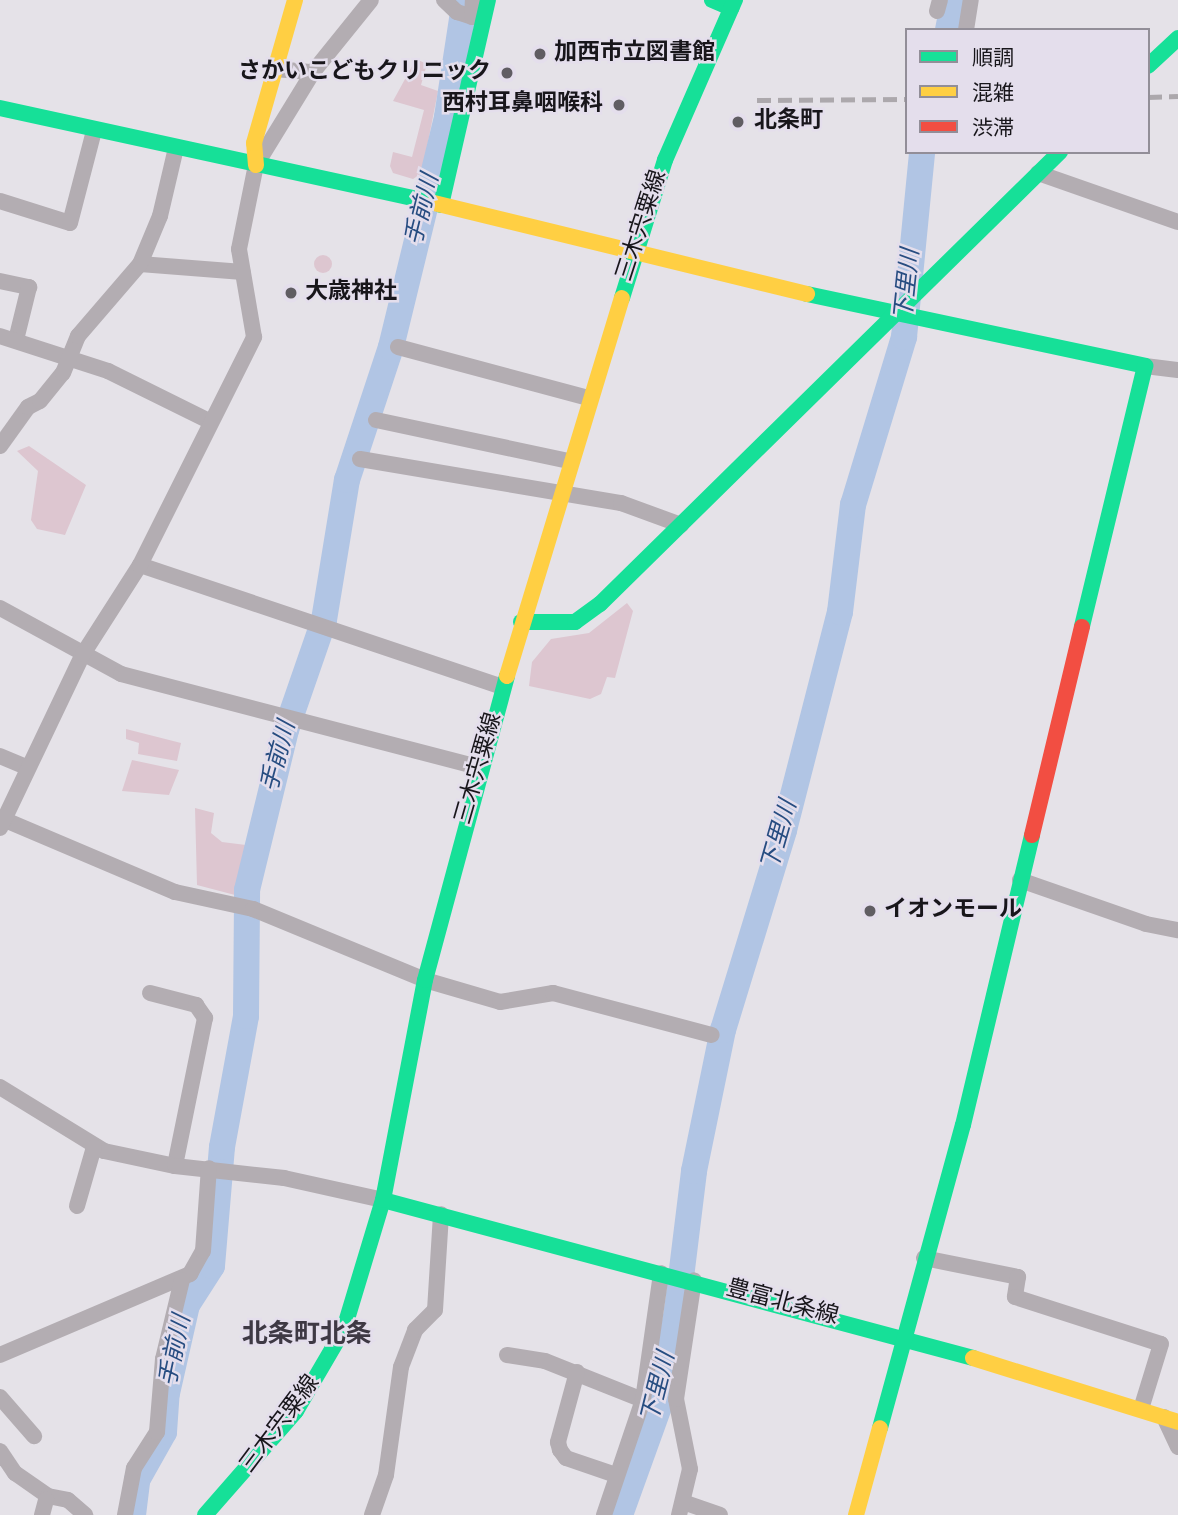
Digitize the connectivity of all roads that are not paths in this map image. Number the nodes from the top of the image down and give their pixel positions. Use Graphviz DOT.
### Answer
graph roads {
  1 [pos="295,0"];
  2 [pos="371,0"];
  3 [pos="444,0"];
  4 [pos="488,0"];
  5 [pos="712,0"];
  6 [pos="971,0"];
  7 [pos="733,4"];
  8 [pos="467,9"];
  9 [pos="965,28"];
  10 [pos="1178,38"];
  11 [pos="1150,64"];
  12 [pos="275,69"];
  13 [pos="313,72"];
  14 [pos="0,108"];
  15 [pos="94,131"];
  16 [pos="176,148"];
  17 [pos="1058,154"];
  18 [pos="256,165"];
  19 [pos="1038,173"];
  20 [pos="0,201"];
  21 [pos="441,205"];
  22 [pos="1178,222"];
  23 [pos="633,252"];
  24 [pos="140,264"];
  25 [pos="243,272"];
  26 [pos="0,281"];
  27 [pos="895,313"];
  28 [pos="8,338"];
  29 [pos="398,347"];
  30 [pos="68,357"];
  31 [pos="1145,366"];
  32 [pos="1178,370"];
  33 [pos="588,398"];
  34 [pos="376,420"];
  35 [pos="209,421"];
  36 [pos="0,446"];
  37 [pos="360,460"];
  38 [pos="569,461"];
  39 [pos="560,494"];
  40 [pos="681,525"];
  41 [pos="140,565"];
  42 [pos="0,608"];
  43 [pos="521,622"];
  44 [pos="83,654"];
  45 [pos="502,687"];
  46 [pos="0,756"];
  47 [pos="478,767"];
  48 [pos="28,768"];
  49 [pos="2,823"];
  50 [pos="1020,880"];
  51 [pos="1178,930"];
  52 [pos="425,980"];
  53 [pos="150,993"];
  54 [pos="712,1035"];
  55 [pos="0,1087"];
  56 [pos="94,1147"];
  57 [pos="175,1166"];
  58 [pos="217,1169"];
  59 [pos="383,1200"];
  60 [pos="77,1206"];
  61 [pos="441,1214"];
  62 [pos="924,1258"];
  63 [pos="665,1274"];
  64 [pos="182,1280"];
  65 [pos="694,1280"];
  66 [pos="904,1337"];
  67 [pos="507,1354"];
  68 [pos="0,1355"];
  69 [pos="578,1372"];
  70 [pos="0,1397"];
  71 [pos="643,1400"];
  72 [pos="1141,1409"];
  73 [pos="1171,1420"];
  74 [pos="34,1436"];
  75 [pos="1178,1447"];
  76 [pos="0,1451"];
  77 [pos="617,1475"];
  78 [pos="681,1508"];
  79 [pos="85,1515"];
  80 [pos="125,1515"];
  81 [pos="205,1515"];
  82 [pos="372,1515"];
  83 [pos="604,1515"];
  84 [pos="720,1515"];
  85 [pos="856,1515"];
  1 -- 12 [label="street"];
  2 -- 13 [label="street"];
  3 -- 8 [label="street"];
  4 -- 21 [label="street"];
  5 -- 7 [label="street"];
  6 -- 9 [label="street"];
  7 -- 23 [label="street, 三木宍粟線"];
  10 -- 11 [label="street"];
  12 -- 13 [label="street"];
  12 -- 18 [label="street"];
  13 -- 18 [label="street"];
  14 -- 15 [label="street"];
  15 -- 16 [label="street"];
  15 -- 20 [label="street"];
  16 -- 18 [label="street"];
  16 -- 24 [label="street"];
  17 -- 19 [label="street"];
  18 -- 21 [label="street"];
  18 -- 25 [label="street"];
  19 -- 22 [label="street"];
  19 -- 27 [label="street"];
  21 -- 23 [label="street"];
  23 -- 27 [label="street"];
  23 -- 33 [label="street, 三木宍粟線"];
  24 -- 25 [label="street"];
  24 -- 30 [label="street"];
  25 -- 35 [label="street"];
  26 -- 28 [label="street"];
  27 -- 31 [label="street"];
  27 -- 40 [label="street"];
  28 -- 30 [label="street"];
  29 -- 33 [label="street"];
  30 -- 35 [label="street"];
  30 -- 36 [label="street"];
  31 -- 32 [label="street"];
  31 -- 50 [label="street"];
  33 -- 38 [label="street, 三木宍粟線"];
  34 -- 38 [label="street"];
  35 -- 41 [label="street"];
  37 -- 39 [label="street"];
  38 -- 39 [label="street, 三木宍粟線"];
  39 -- 40 [label="street"];
  39 -- 43 [label="street, 三木宍粟線"];
  40 -- 43 [label="street"];
  41 -- 44 [label="street"];
  41 -- 45 [label="street"];
  42 -- 44 [label="street"];
  43 -- 45 [label="street, 三木宍粟線"];
  44 -- 47 [label="street"];
  44 -- 48 [label="street"];
  45 -- 47 [label="street, 三木宍粟線"];
  46 -- 48 [label="street"];
  47 -- 52 [label="street, 三木宍粟線"];
  48 -- 49 [label="street"];
  49 -- 52 [label="street"];
  50 -- 51 [label="street"];
  50 -- 62 [label="street"];
  52 -- 54 [label="street"];
  52 -- 59 [label="street, 三木宍粟線"];
  53 -- 57 [label="street"];
  55 -- 56 [label="street"];
  56 -- 57 [label="street"];
  56 -- 60 [label="street"];
  57 -- 58 [label="street"];
  58 -- 59 [label="street"];
  58 -- 64 [label="street"];
  59 -- 61 [label="street, 豊富北条線"];
  59 -- 81 [label="street, 三木宍粟線"];
  61 -- 63 [label="street, 豊富北条線"];
  61 -- 82 [label="street"];
  62 -- 66 [label="street"];
  62 -- 72 [label="street"];
  63 -- 65 [label="street, 豊富北条線"];
  63 -- 71 [label="street"];
  64 -- 68 [label="street"];
  64 -- 80 [label="street"];
  65 -- 66 [label="street, 豊富北条線"];
  65 -- 78 [label="street"];
  66 -- 72 [label="street, 豊富北条線"];
  66 -- 85 [label="street"];
  67 -- 69 [label="street"];
  69 -- 71 [label="street"];
  69 -- 77 [label="street"];
  70 -- 74 [label="street"];
  71 -- 77 [label="street"];
  72 -- 73 [label="street, 豊富北条線"];
  73 -- 75 [label="street"];
  76 -- 79 [label="street"];
  77 -- 83 [label="street"];
  78 -- 84 [label="street"];
}
